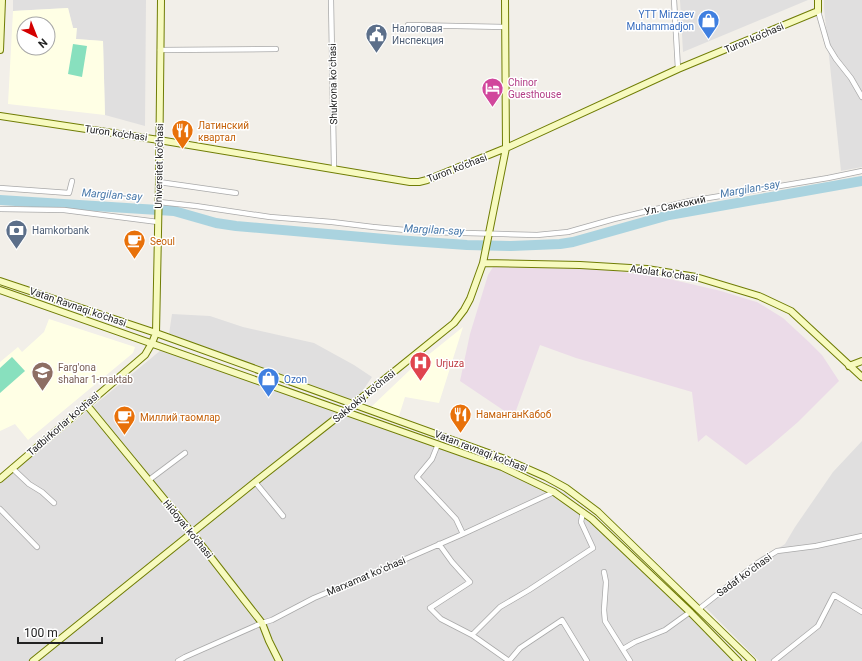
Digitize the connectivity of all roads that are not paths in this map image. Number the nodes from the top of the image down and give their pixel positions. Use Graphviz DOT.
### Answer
graph roads {
  1 [pos="2,0"];
  2 [pos="161,0"];
  3 [pos="331,0"];
  4 [pos="505,0"];
  5 [pos="674,0"];
  6 [pos="818,0"];
  7 [pos="818,11"];
  8 [pos="408,24"];
  9 [pos="505,27"];
  10 [pos="276,49"];
  11 [pos="0,50"];
  12 [pos="160,50"];
  13 [pos="678,69"];
  14 [pos="862,97"];
  15 [pos="0,116"];
  16 [pos="159,140"];
  17 [pos="506,148"];
  18 [pos="334,169"];
  19 [pos="862,171"];
  20 [pos="72,181"];
  21 [pos="159,182"];
  22 [pos="0,188"];
  23 [pos="236,193"];
  24 [pos="159,202"];
  25 [pos="0,209"];
  26 [pos="158,222"];
  27 [pos="489,234"];
  28 [pos="483,263"];
  29 [pos="0,281"];
  30 [pos="0,290"];
  31 [pos="156,333"];
  32 [pos="152,343"];
  33 [pos="862,360"];
  34 [pos="850,366"];
  35 [pos="862,377"];
  36 [pos="86,404"];
  37 [pos="354,404"];
  38 [pos="345,412"];
  39 [pos="438,444"];
  40 [pos="185,453"];
  41 [pos="12,468"];
  42 [pos="0,479"];
  43 [pos="149,480"];
  44 [pos="255,482"];
  45 [pos="554,492"];
  46 [pos="54,503"];
  47 [pos="0,509"];
  48 [pos="583,512"];
  49 [pos="283,516"];
  50 [pos="192,533"];
  51 [pos="463,534"];
  52 [pos="862,536"];
  53 [pos="439,544"];
  54 [pos="37,547"];
  55 [pos="604,572"];
  56 [pos="699,609"];
  57 [pos="690,612"];
  58 [pos="862,612"];
  59 [pos="711,620"];
  60 [pos="262,623"];
  61 [pos="704,626"];
  62 [pos="472,635"];
  63 [pos="623,649"];
  64 [pos="278,660"];
  65 [pos="33,661"];
  66 [pos="178,661"];
  67 [pos="509,661"];
  68 [pos="587,661"];
  69 [pos="630,661"];
  70 [pos="738,661"];
  71 [pos="752,661"];
  72 [pos="774,661"];
  1 -- 11 [label="street"];
  2 -- 12 [label="street, Universitet ko'chasi"];
  3 -- 18 [label="street, Shukrona koʻchasi"];
  4 -- 9 [label="street, Sakkokiy ko'chasi"];
  5 -- 13 [label="street"];
  6 -- 7 [label="street"];
  7 -- 13 [label="street, Turon ko'chasi"];
  7 -- 14 [label="street"];
  8 -- 9 [label="street"];
  9 -- 17 [label="street, Sakkokiy ko'chasi"];
  10 -- 12 [label="street"];
  12 -- 16 [label="street, Universitet ko'chasi"];
  13 -- 17 [label="street, Turon ko'chasi"];
  15 -- 16 [label="street, Turon ko'chasi"];
  16 -- 18 [label="street, Turon ko'chasi"];
  16 -- 21 [label="street, Universitet ko'chasi"];
  17 -- 18 [label="street, Turon ko'chasi"];
  17 -- 27 [label="street, Sakkokiy ko'chasi"];
  19 -- 27 [label="street, Ул. Саккокий"];
  20 -- 22 [label="street"];
  21 -- 23 [label="street"];
  21 -- 24 [label="street, Universitet ko'chasi"];
  24 -- 26 [label="street, Universitet ko'chasi"];
  24 -- 27 [label="street, Ул. Саккокий"];
  25 -- 26 [label="street"];
  26 -- 31 [label="street, Universitet ko'chasi"];
  27 -- 28 [label="street, Sakkokiy ko'chasi"];
  28 -- 34 [label="street, Adolat koʻchasi"];
  28 -- 37 [label="street, Sakkokiy ko'chasi"];
  29 -- 31 [label="street, Vatan Ravnaqi ko'chasi"];
  30 -- 32 [label="street, Vatan Ravnaqi ko'chasi"];
  31 -- 32 [label="street, Tadbirkorlar ko'chasi"];
  31 -- 37 [label="street, Vatan ravnaqi ko'chasi"];
  32 -- 36 [label="street, Tadbirkorlar ko'chasi"];
  32 -- 38 [label="street, Vatan ravnaqi ko'chasi"];
  33 -- 34 [label="street"];
  34 -- 35 [label="street, Adolat koʻchasi"];
  36 -- 41 [label="street, Tadbirkorlar ko'chasi"];
  36 -- 43 [label="street, Hidoyat ko'chasi"];
  37 -- 38 [label="street, Sakkokiy ko'chasi"];
  37 -- 56 [label="street, Vatan ravnaqi ko'chasi"];
  38 -- 39 [label="street, Vatan ravnaqi ko'chasi"];
  38 -- 44 [label="street, Sakkokiy ko'chasi"];
  39 -- 45 [label="street, Vatan ravnaqi ko'chasi"];
  39 -- 51 [label="street"];
  40 -- 43 [label="street"];
  41 -- 42 [label="street, Tadbirkorlar ko'chasi"];
  41 -- 46 [label="street"];
  43 -- 50 [label="street, Hidoyat ko'chasi"];
  44 -- 49 [label="street"];
  44 -- 50 [label="street, Sakkokiy ko'chasi"];
  45 -- 48 [label="street, Vatan ravnaqi ko'chasi"];
  45 -- 51 [label="street, Marxamat koʻchasi"];
  47 -- 54 [label="street"];
  48 -- 57 [label="street, Vatan ravnaqi ko'chasi"];
  48 -- 62 [label="street"];
  50 -- 60 [label="street, Hidoyat ko'chasi"];
  50 -- 65 [label="street, Sakkokiy ko'chasi"];
  51 -- 53 [label="street, Marxamat koʻchasi"];
  52 -- 56 [label="street, Sadaf koʻchasi"];
  53 -- 60 [label="street, Marxamat koʻchasi"];
  53 -- 62 [label="street"];
  55 -- 63 [label="street"];
  56 -- 59 [label="street, Vatan ravnaqi ko'chasi"];
  57 -- 61 [label="street, Vatan ravnaqi ko'chasi"];
  57 -- 63 [label="street"];
  58 -- 72 [label="street"];
  59 -- 61 [label="street"];
  59 -- 71 [label="street, Vatan ravnaqi ko'chasi"];
  60 -- 64 [label="street, Hidoyat ko'chasi"];
  60 -- 66 [label="street, Marxamat koʻchasi"];
  61 -- 70 [label="street, Vatan ravnaqi ko'chasi"];
  62 -- 67 [label="street"];
  63 -- 69 [label="street"];
  67 -- 68 [label="street"];
}
